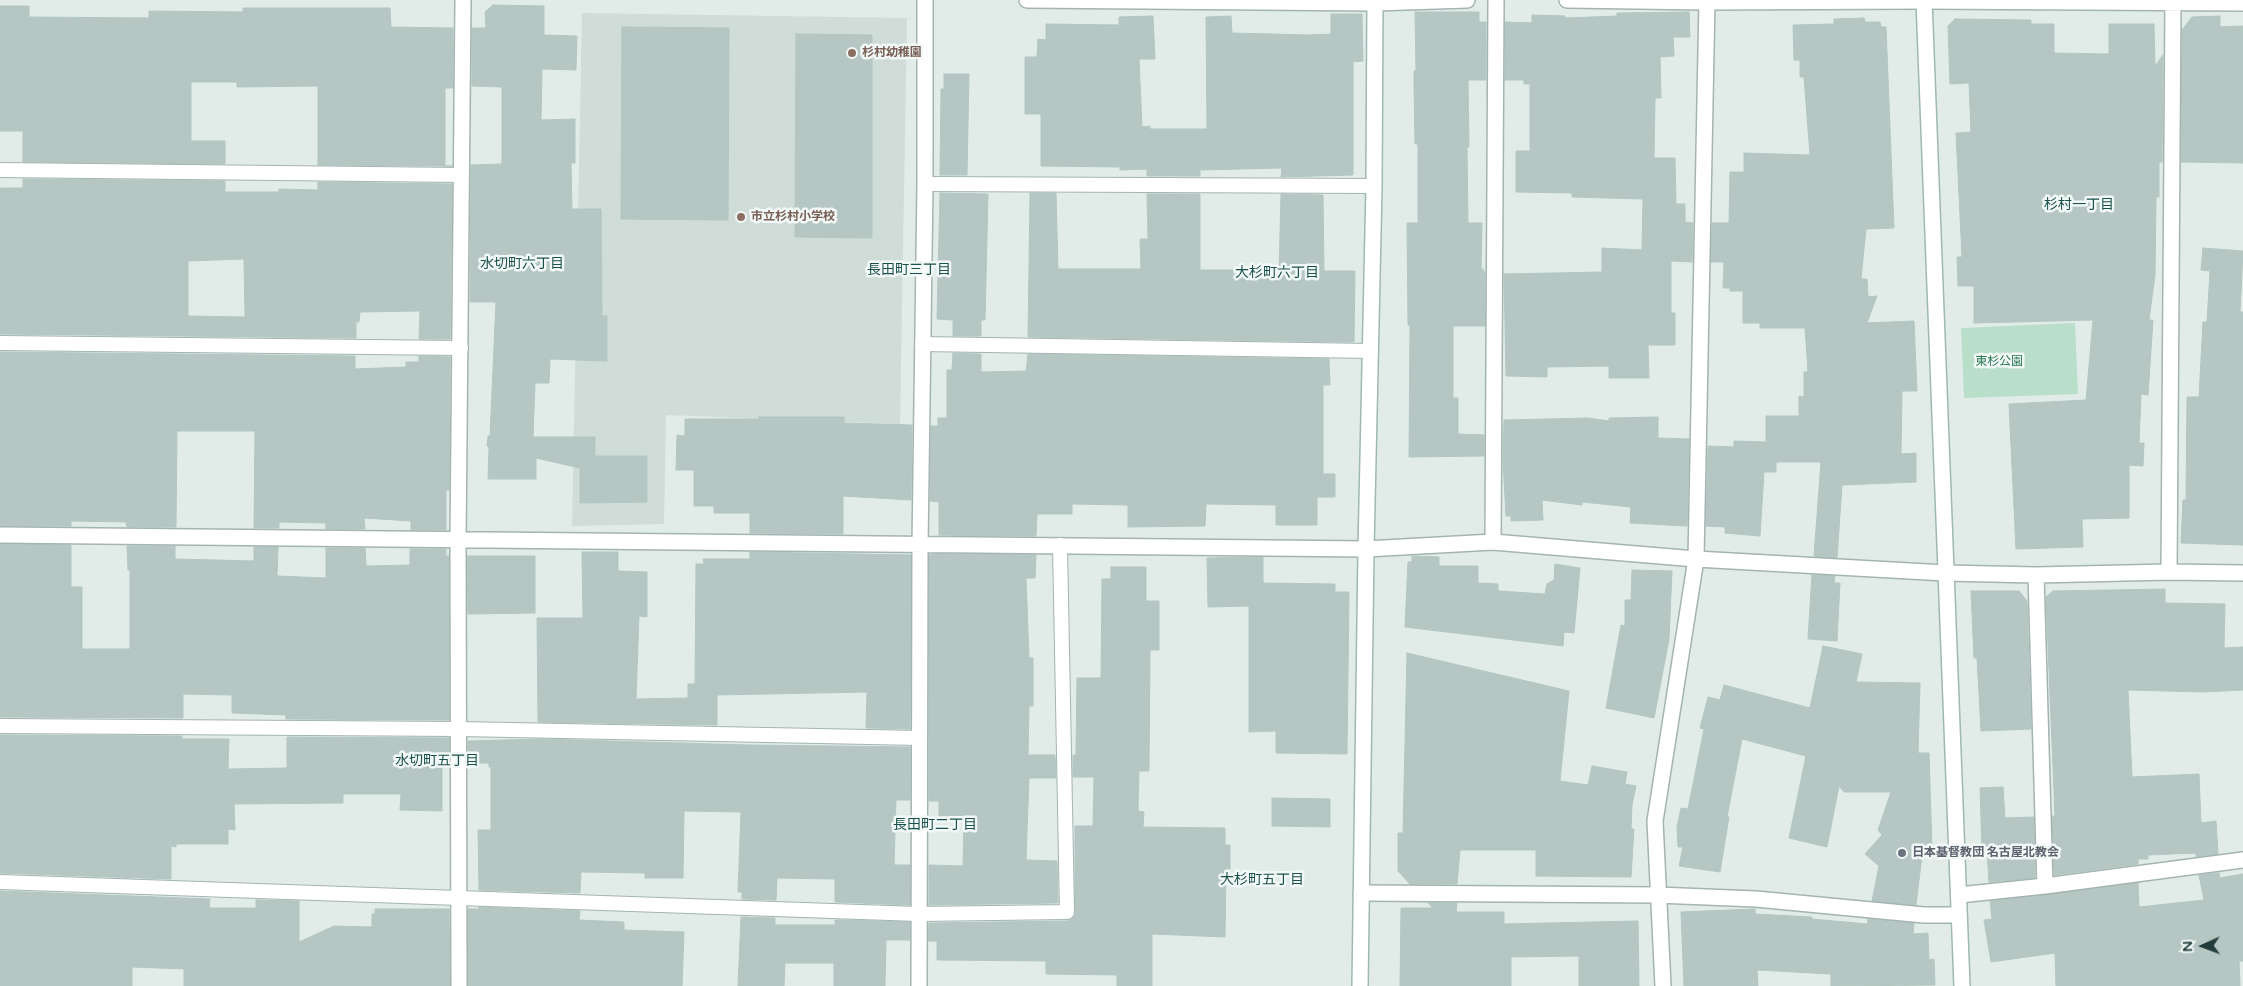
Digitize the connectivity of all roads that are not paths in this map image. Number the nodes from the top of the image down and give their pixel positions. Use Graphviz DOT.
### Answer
graph roads {
  1 [pos="462,0"];
  2 [pos="925,0"];
  3 [pos="1027,0"];
  4 [pos="1467,0"];
  5 [pos="1496,0"];
  6 [pos="1567,0"];
  7 [pos="1924,0"];
  8 [pos="1706,1"];
  9 [pos="1375,2"];
  10 [pos="2243,2"];
  11 [pos="2173,3"];
  12 [pos="0,170"];
  13 [pos="462,174"];
  14 [pos="925,184"];
  15 [pos="1374,186"];
  16 [pos="0,344"];
  17 [pos="922,344"];
  18 [pos="461,348"];
  19 [pos="1371,351"];
  20 [pos="0,535"];
  21 [pos="458,541"];
  22 [pos="1494,542"];
  23 [pos="1060,545"];
  24 [pos="920,546"];
  25 [pos="1366,549"];
  26 [pos="1696,559"];
  27 [pos="2169,572"];
  28 [pos="1945,573"];
  29 [pos="2243,573"];
  30 [pos="2036,575"];
  31 [pos="0,726"];
  32 [pos="460,729"];
  33 [pos="920,738"];
  34 [pos="2243,860"];
  35 [pos="0,882"];
  36 [pos="2046,886"];
  37 [pos="1361,893"];
  38 [pos="1658,895"];
  39 [pos="1959,895"];
  40 [pos="459,898"];
  41 [pos="918,914"];
  42 [pos="1958,914"];
  43 [pos="459,986"];
  44 [pos="919,986"];
  45 [pos="1360,986"];
  46 [pos="1663,986"];
  47 [pos="1962,986"];
  1 -- 13 [label="street"];
  2 -- 14 [label="street"];
  3 -- 9 [label="street"];
  4 -- 9 [label="street"];
  5 -- 22 [label="street"];
  6 -- 8 [label="street"];
  7 -- 8 [label="street"];
  7 -- 11 [label="street"];
  7 -- 28 [label="street"];
  8 -- 26 [label="street"];
  9 -- 15 [label="street"];
  10 -- 11 [label="street"];
  11 -- 27 [label="street"];
  12 -- 13 [label="lane"];
  13 -- 18 [label="street"];
  14 -- 15 [label="lane"];
  14 -- 17 [label="street"];
  15 -- 19 [label="street"];
  16 -- 18 [label="lane"];
  17 -- 19 [label="lane"];
  17 -- 24 [label="street"];
  18 -- 21 [label="street"];
  19 -- 25 [label="street"];
  20 -- 21 [label="street"];
  21 -- 24 [label="street"];
  21 -- 32 [label="street"];
  22 -- 25 [label="street"];
  22 -- 26 [label="street"];
  23 -- 24 [label="street"];
  23 -- 25 [label="street"];
  23 -- 41 [label="lane"];
  24 -- 33 [label="street"];
  25 -- 37 [label="street"];
  26 -- 28 [label="street"];
  26 -- 38 [label="street"];
  27 -- 29 [label="street"];
  27 -- 30 [label="street"];
  28 -- 30 [label="street"];
  28 -- 39 [label="street"];
  30 -- 36 [label="street"];
  31 -- 32 [label="lane"];
  32 -- 33 [label="lane"];
  32 -- 40 [label="street"];
  33 -- 41 [label="street"];
  34 -- 36 [label="street"];
  35 -- 40 [label="lane"];
  36 -- 39 [label="street"];
  37 -- 38 [label="street"];
  37 -- 45 [label="street"];
  38 -- 42 [label="street"];
  38 -- 46 [label="street"];
  39 -- 42 [label="street"];
  40 -- 41 [label="lane"];
  40 -- 43 [label="street"];
  41 -- 44 [label="street"];
  42 -- 47 [label="street"];
}
